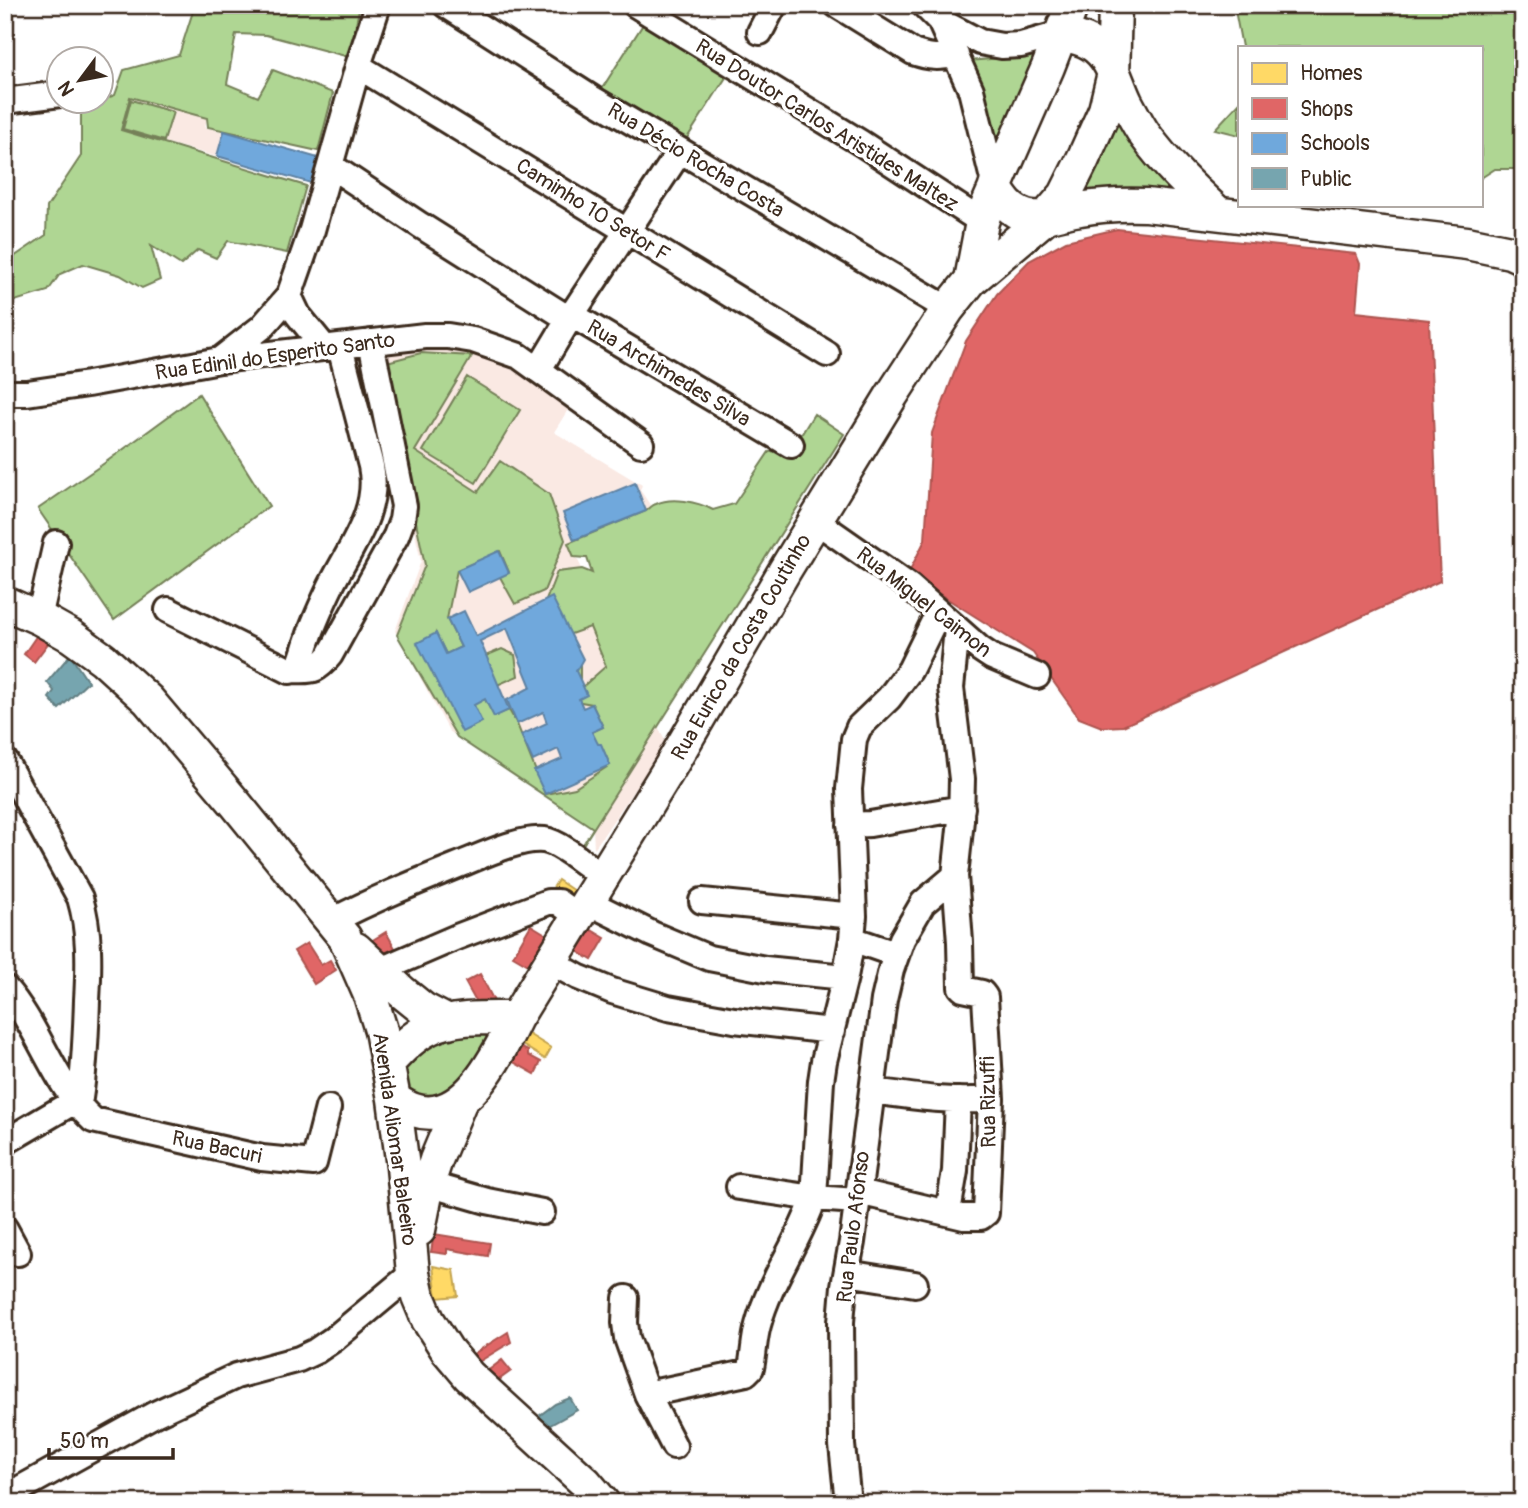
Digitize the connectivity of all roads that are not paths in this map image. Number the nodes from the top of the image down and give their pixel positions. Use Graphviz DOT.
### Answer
graph roads {
  1 [pos="378,5"];
  2 [pos="446,5"];
  3 [pos="774,5"];
  4 [pos="837,5"];
  5 [pos="1072,5"];
  6 [pos="1115,5"];
  7 [pos="648,8"];
  8 [pos="932,13"];
  9 [pos="760,32"];
  10 [pos="1060,34"];
  11 [pos="956,55"];
  12 [pos="358,66"];
  13 [pos="1112,66"];
  14 [pos="46,96"];
  15 [pos="5,101"];
  16 [pos="680,151"];
  17 [pos="331,166"];
  18 [pos="995,187"];
  19 [pos="1218,213"];
  20 [pos="1047,216"];
  21 [pos="982,222"];
  22 [pos="628,232"];
  23 [pos="1523,258"];
  24 [pos="971,280"];
  25 [pos="289,296"];
  26 [pos="948,309"];
  27 [pos="570,317"];
  28 [pos="372,342"];
  29 [pos="332,347"];
  30 [pos="827,354"];
  31 [pos="220,360"];
  32 [pos="539,369"];
  33 [pos="5,393"];
  34 [pos="641,443"];
  35 [pos="791,445"];
  36 [pos="816,520"];
  37 [pos="56,543"];
  38 [pos="5,603"];
  39 [pos="168,610"];
  40 [pos="39,618"];
  41 [pos="948,621"];
  42 [pos="295,670"];
  43 [pos="1037,676"];
  44 [pos="5,761"];
  45 [pos="962,808"];
  46 [pos="850,825"];
  47 [pos="955,876"];
  48 [pos="590,898"];
  49 [pos="702,901"];
  50 [pos="853,927"];
  51 [pos="338,930"];
  52 [pos="895,954"];
  53 [pos="551,962"];
  54 [pos="379,971"];
  55 [pos="845,977"];
  56 [pos="5,988"];
  57 [pos="516,1018"];
  58 [pos="448,1021"];
  59 [pos="832,1031"];
  60 [pos="387,1063"];
  61 [pos="872,1091"];
  62 [pos="991,1098"];
  63 [pos="394,1099"];
  64 [pos="461,1100"];
  65 [pos="958,1100"];
  66 [pos="74,1101"];
  67 [pos="328,1108"];
  68 [pos="5,1142"];
  69 [pos="428,1184"];
  70 [pos="739,1186"];
  71 [pos="858,1197"];
  72 [pos="814,1198"];
  73 [pos="542,1212"];
  74 [pos="948,1212"];
  75 [pos="5,1229"];
  76 [pos="18,1253"];
  77 [pos="413,1273"];
  78 [pos="847,1273"];
  79 [pos="915,1284"];
  80 [pos="626,1298"];
  81 [pos="647,1394"];
  82 [pos="674,1446"];
  83 [pos="5,1497"];
  84 [pos="603,1503"];
  85 [pos="848,1503"];
  1 -- 12 [label="street"];
  2 -- 16 [label="street, Rua Décio Rocha Costa"];
  3 -- 9 [label="street"];
  4 -- 11 [label="street"];
  5 -- 10 [label="main road, Rua Eurico da Costa Coutinho"];
  6 -- 13 [label="main road, Rua Eurico da Costa Coutinho"];
  7 -- 21 [label="street, Rua Doutor Carlos Aristides Maltez"];
  8 -- 10 [label="street"];
  8 -- 11 [label="street"];
  10 -- 13 [label="main road"];
  10 -- 18 [label="main road, Rua Eurico da Costa Coutinho"];
  11 -- 18 [label="street"];
  12 -- 17 [label="street"];
  12 -- 22 [label="street, Caminho 10 Setor F"];
  13 -- 19 [label="main road"];
  13 -- 20 [label="main road, Rua Eurico da Costa Coutinho"];
  14 -- 15 [label="street"];
  16 -- 22 [label="street, Rua Archimedes Silva"];
  16 -- 26 [label="street, Rua Décio Rocha Costa"];
  17 -- 25 [label="street"];
  17 -- 27 [label="street, Rua Archimedes Silva"];
  18 -- 20 [label="main road"];
  18 -- 21 [label="main road, Rua Eurico da Costa Coutinho"];
  19 -- 20 [label="main road"];
  19 -- 23 [label="main road"];
  20 -- 24 [label="main road, Rua Eurico da Costa Coutinho"];
  21 -- 24 [label="main road, Rua Eurico da Costa Coutinho"];
  22 -- 27 [label="street, Rua Archimedes Silva"];
  22 -- 30 [label="street, Caminho 10 Setor F"];
  24 -- 26 [label="main road, Rua Eurico da Costa Coutinho"];
  25 -- 29 [label="street"];
  25 -- 31 [label="street"];
  26 -- 36 [label="main road, Rua Eurico da Costa Coutinho"];
  27 -- 32 [label="street"];
  27 -- 35 [label="street, Rua Archimedes Silva"];
  28 -- 29 [label="street, Rua Edinil do Esperito Santo"];
  28 -- 32 [label="street, Rua Edinil do Esperito Santo"];
  28 -- 42 [label="street"];
  29 -- 31 [label="street, Rua Edinil do Esperito Santo"];
  29 -- 42 [label="street"];
  31 -- 33 [label="street, Rua Edinil do Esperito Santo"];
  32 -- 34 [label="street, Rua Edinil do Esperito Santo"];
  36 -- 41 [label="street, Rua Miguel Caimon"];
  36 -- 48 [label="main road, Rua Eurico da Costa Coutinho"];
  37 -- 40 [label="street"];
  38 -- 40 [label="main road, Avenida Aliomar Baleeiro"];
  39 -- 42 [label="street"];
  40 -- 51 [label="main road, Avenida Aliomar Baleeiro"];
  41 -- 43 [label="street, Rua Miguel Caimon"];
  41 -- 45 [label="street"];
  41 -- 46 [label="street"];
  44 -- 66 [label="street"];
  45 -- 46 [label="street"];
  45 -- 47 [label="street"];
  46 -- 50 [label="street"];
  47 -- 52 [label="street, Rua Paulo Afonso"];
  47 -- 62 [label="street, Rua Rizuffi"];
  48 -- 51 [label="street"];
  48 -- 53 [label="main road, Rua Eurico da Costa Coutinho"];
  48 -- 54 [label="street"];
  48 -- 55 [label="street"];
  49 -- 50 [label="street"];
  50 -- 52 [label="street"];
  50 -- 55 [label="street"];
  51 -- 54 [label="main road"];
  51 -- 60 [label="main road, Avenida Aliomar Baleeiro"];
  52 -- 61 [label="street, Rua Paulo Afonso"];
  53 -- 57 [label="main road, Rua Eurico da Costa Coutinho"];
  53 -- 59 [label="street"];
  54 -- 58 [label="main road"];
  55 -- 59 [label="street"];
  56 -- 66 [label="street"];
  57 -- 58 [label="main road"];
  57 -- 64 [label="main road, Rua Eurico da Costa Coutinho"];
  58 -- 60 [label="main road"];
  59 -- 72 [label="street"];
  60 -- 63 [label="main road, Avenida Aliomar Baleeiro"];
  61 -- 65 [label="street"];
  61 -- 71 [label="street, Rua Paulo Afonso"];
  62 -- 65 [label="street"];
  62 -- 74 [label="street, Rua Rizuffi"];
  63 -- 64 [label="main road, Rua Eurico da Costa Coutinho"];
  63 -- 77 [label="main road, Avenida Aliomar Baleeiro"];
  64 -- 69 [label="main road"];
  65 -- 74 [label="street"];
  66 -- 67 [label="street, Rua Bacuri"];
  66 -- 68 [label="street"];
  69 -- 73 [label="street"];
  69 -- 77 [label="main road"];
  70 -- 72 [label="street, Rua Rizuffi"];
  71 -- 72 [label="street, Rua Rizuffi"];
  71 -- 74 [label="street, Rua Rizuffi"];
  71 -- 78 [label="street, Rua Paulo Afonso"];
  72 -- 81 [label="street"];
  75 -- 76 [label="street"];
  77 -- 83 [label="street"];
  77 -- 84 [label="main road, Avenida Aliomar Baleeiro"];
  78 -- 79 [label="street"];
  78 -- 85 [label="street, Rua Paulo Afonso"];
  80 -- 81 [label="street"];
  81 -- 82 [label="street"];
}
